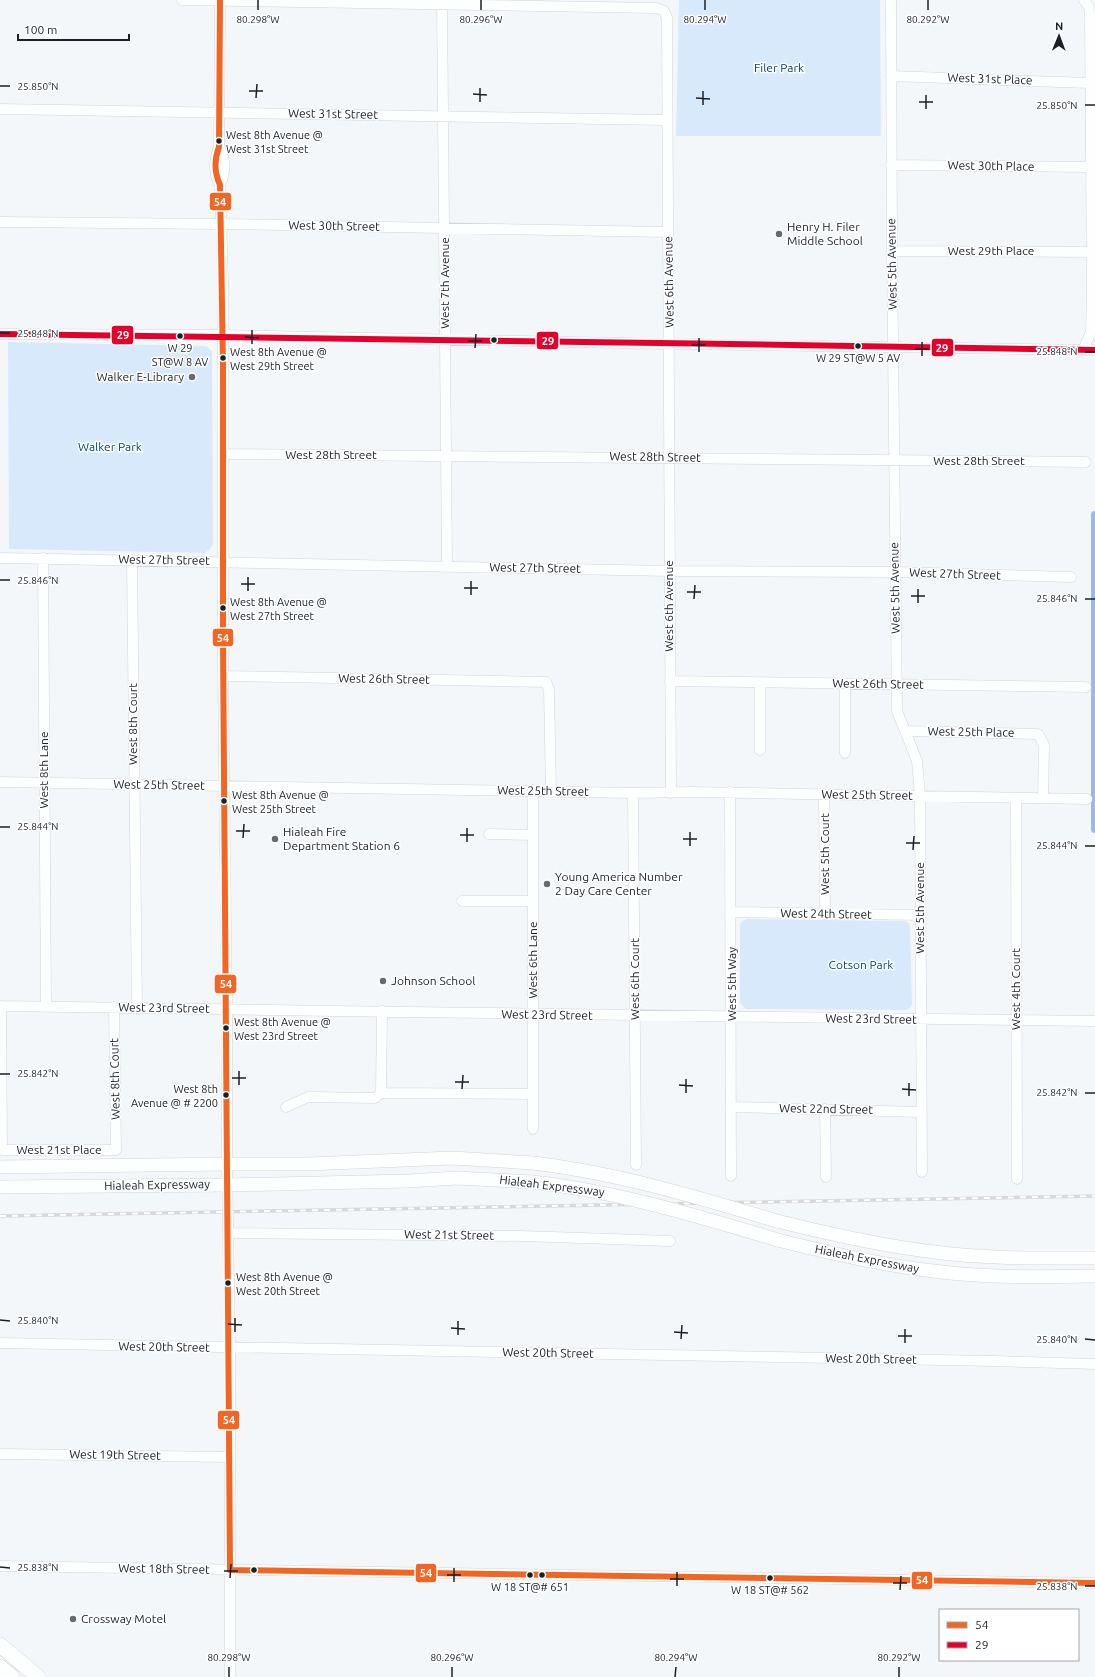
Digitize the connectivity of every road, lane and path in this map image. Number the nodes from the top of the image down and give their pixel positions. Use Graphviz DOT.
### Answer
graph roads {
  1 [pos="182,0"];
  2 [pos="220,0"];
  3 [pos="891,0"];
  4 [pos="1085,1"];
  5 [pos="442,2"];
  6 [pos="891,76"];
  7 [pos="1090,83"];
  8 [pos="0,109"];
  9 [pos="220,112"];
  10 [pos="443,116"];
  11 [pos="667,120"];
  12 [pos="891,165"];
  13 [pos="1091,167"];
  14 [pos="0,222"];
  15 [pos="222,224"];
  16 [pos="444,229"];
  17 [pos="668,232"];
  18 [pos="892,251"];
  19 [pos="1091,252"];
  20 [pos="0,334"];
  21 [pos="222,336"];
  22 [pos="445,340"];
  23 [pos="669,344"];
  24 [pos="893,347"];
  25 [pos="1083,350"];
  26 [pos="1095,350"];
  27 [pos="223,454"];
  28 [pos="447,456"];
  29 [pos="670,457"];
  30 [pos="894,461"];
  31 [pos="1086,462"];
  32 [pos="0,558"];
  33 [pos="43,558"];
  34 [pos="132,560"];
  35 [pos="223,561"];
  36 [pos="448,566"];
  37 [pos="669,571"];
  38 [pos="895,572"];
  39 [pos="1071,577"];
  40 [pos="223,676"];
  41 [pos="670,681"];
  42 [pos="760,683"];
  43 [pos="845,684"];
  44 [pos="896,684"];
  45 [pos="1086,686"];
  46 [pos="904,731"];
  47 [pos="760,750"];
  48 [pos="845,753"];
  49 [pos="0,782"];
  50 [pos="44,783"];
  51 [pos="134,784"];
  52 [pos="224,786"];
  53 [pos="533,790"];
  54 [pos="551,791"];
  55 [pos="633,792"];
  56 [pos="730,792"];
  57 [pos="671,793"];
  58 [pos="824,795"];
  59 [pos="920,796"];
  60 [pos="1016,798"];
  61 [pos="1043,798"];
  62 [pos="1087,799"];
  63 [pos="490,834"];
  64 [pos="533,836"];
  65 [pos="462,900"];
  66 [pos="533,901"];
  67 [pos="732,912"];
  68 [pos="825,914"];
  69 [pos="920,915"];
  70 [pos="1,1006"];
  71 [pos="46,1006"];
  72 [pos="114,1007"];
  73 [pos="137,1008"];
  74 [pos="227,1010"];
  75 [pos="382,1011"];
  76 [pos="534,1015"];
  77 [pos="635,1016"];
  78 [pos="732,1018"];
  79 [pos="921,1020"];
  80 [pos="1016,1021"];
  81 [pos="1095,1021"];
  82 [pos="381,1092"];
  83 [pos="533,1094"];
  84 [pos="286,1107"];
  85 [pos="730,1107"];
  86 [pos="825,1109"];
  87 [pos="921,1112"];
  88 [pos="1,1115"];
  89 [pos="533,1129"];
  90 [pos="116,1150"];
  91 [pos="227,1164"];
  92 [pos="636,1165"];
  93 [pos="0,1167"];
  94 [pos="922,1172"];
  95 [pos="731,1176"];
  96 [pos="826,1177"];
  97 [pos="1017,1179"];
  98 [pos="227,1185"];
  99 [pos="0,1187"];
  100 [pos="228,1233"];
  101 [pos="670,1241"];
  102 [pos="1095,1258"];
  103 [pos="1095,1276"];
  104 [pos="0,1343"];
  105 [pos="230,1348"];
  106 [pos="1095,1364"];
  107 [pos="0,1454"];
  108 [pos="230,1457"];
  109 [pos="0,1566"];
  110 [pos="230,1570"];
  111 [pos="1095,1583"];
  112 [pos="0,1645"];
  113 [pos="0,1666"];
  114 [pos="12,1677"];
  115 [pos="38,1677"];
  116 [pos="230,1677"];
  1 -- 2 [label="street"];
  2 -- 5 [label="street"];
  2 -- 9 [label="street"];
  3 -- 6 [label="street, West 5th Avenue"];
  4 -- 7 [label="street"];
  5 -- 10 [label="street, West 7th Avenue"];
  5 -- 11 [label="street, West 6th Avenue"];
  6 -- 7 [label="street, West 31st Place"];
  6 -- 12 [label="street, West 5th Avenue"];
  7 -- 13 [label="street"];
  8 -- 9 [label="street, West 31st Street"];
  9 -- 10 [label="street, West 31st Street"];
  9 -- 15 [label="street"];
  10 -- 11 [label="street, West 31st Street"];
  10 -- 16 [label="street, West 7th Avenue"];
  11 -- 17 [label="street, West 6th Avenue"];
  12 -- 13 [label="street, West 30th Place"];
  12 -- 18 [label="street, West 5th Avenue"];
  13 -- 19 [label="street"];
  14 -- 15 [label="street, West 30th Street"];
  15 -- 16 [label="street, West 30th Street"];
  15 -- 21 [label="street"];
  16 -- 17 [label="street, West 30th Street"];
  16 -- 22 [label="street, West 7th Avenue"];
  17 -- 23 [label="street, West 6th Avenue"];
  18 -- 19 [label="street, West 29th Place"];
  18 -- 24 [label="street, West 5th Avenue"];
  19 -- 25 [label="street"];
  20 -- 21 [label="street"];
  21 -- 22 [label="street"];
  21 -- 27 [label="street"];
  22 -- 23 [label="street"];
  22 -- 28 [label="street, West 7th Avenue"];
  23 -- 24 [label="street"];
  23 -- 29 [label="street, West 6th Avenue"];
  24 -- 25 [label="street"];
  24 -- 30 [label="street, West 5th Avenue"];
  25 -- 26 [label="street"];
  27 -- 28 [label="street, West 28th Street"];
  27 -- 35 [label="street"];
  28 -- 29 [label="street, West 28th Street"];
  28 -- 36 [label="street, West 7th Avenue"];
  29 -- 30 [label="street, West 28th Street"];
  29 -- 37 [label="street, West 6th Avenue"];
  30 -- 31 [label="street, West 28th Street"];
  30 -- 38 [label="street, West 5th Avenue"];
  32 -- 33 [label="street, West 27th Street"];
  33 -- 34 [label="street, West 27th Street"];
  33 -- 50 [label="street, West 8th Lane"];
  34 -- 35 [label="street, West 27th Street"];
  34 -- 51 [label="street, West 8th Court"];
  35 -- 36 [label="street, West 27th Street"];
  35 -- 40 [label="street"];
  36 -- 37 [label="street, West 27th Street"];
  37 -- 38 [label="street, West 27th Street"];
  37 -- 41 [label="street, West 6th Avenue"];
  38 -- 39 [label="street, West 27th Street"];
  38 -- 44 [label="street, West 5th Avenue"];
  40 -- 52 [label="street"];
  40 -- 54 [label="street, West 26th Street"];
  41 -- 42 [label="street, West 26th Street"];
  41 -- 57 [label="street, West 6th Avenue"];
  42 -- 43 [label="street, West 26th Street"];
  42 -- 47 [label="street"];
  43 -- 44 [label="street, West 26th Street"];
  43 -- 48 [label="street"];
  44 -- 45 [label="street, West 26th Street"];
  44 -- 46 [label="street, West 5th Avenue"];
  46 -- 59 [label="street, West 5th Avenue"];
  46 -- 61 [label="street, West 25th Place"];
  49 -- 50 [label="street, West 25th Street"];
  50 -- 51 [label="street, West 25th Street"];
  50 -- 71 [label="street, West 8th Lane"];
  51 -- 52 [label="street, West 25th Street"];
  51 -- 73 [label="street, West 8th Court"];
  52 -- 53 [label="street, West 25th Street"];
  52 -- 74 [label="street"];
  53 -- 54 [label="street, West 25th Street"];
  53 -- 64 [label="street, West 6th Lane"];
  54 -- 55 [label="street, West 25th Street"];
  55 -- 57 [label="street, West 25th Street"];
  55 -- 77 [label="street, West 6th Court"];
  56 -- 57 [label="street, West 25th Street"];
  56 -- 58 [label="street, West 25th Street"];
  56 -- 67 [label="street, West 5th Way"];
  58 -- 59 [label="street, West 25th Street"];
  58 -- 68 [label="street, West 5th Court"];
  59 -- 60 [label="street, West 25th Street"];
  59 -- 69 [label="street, West 5th Avenue"];
  60 -- 61 [label="street, West 25th Street"];
  60 -- 80 [label="street, West 4th Court"];
  61 -- 62 [label="street, West 25th Street"];
  63 -- 64 [label="street"];
  64 -- 66 [label="street, West 6th Lane"];
  65 -- 66 [label="street"];
  66 -- 76 [label="street, West 6th Lane"];
  67 -- 68 [label="street, West 24th Street"];
  67 -- 78 [label="street, West 5th Way"];
  68 -- 69 [label="street, West 24th Street"];
  69 -- 79 [label="street, West 5th Avenue"];
  70 -- 71 [label="street, West 23rd Street"];
  70 -- 88 [label="street"];
  71 -- 72 [label="street, West 23rd Street"];
  72 -- 73 [label="street, West 23rd Street"];
  72 -- 90 [label="street, West 8th Court"];
  73 -- 74 [label="street, West 23rd Street"];
  74 -- 75 [label="street, West 23rd Street"];
  74 -- 91 [label="street"];
  75 -- 76 [label="street, West 23rd Street"];
  75 -- 82 [label="street"];
  76 -- 77 [label="street, West 23rd Street"];
  76 -- 83 [label="street, West 6th Lane"];
  77 -- 78 [label="street, West 23rd Street"];
  77 -- 92 [label="street, West 6th Court"];
  78 -- 79 [label="street, West 23rd Street"];
  78 -- 85 [label="street, West 5th Way"];
  79 -- 80 [label="street, West 23rd Street"];
  79 -- 87 [label="street, West 5th Avenue"];
  80 -- 81 [label="street, West 23rd Street"];
  80 -- 97 [label="street, West 4th Court"];
  82 -- 83 [label="street"];
  82 -- 84 [label="street"];
  83 -- 89 [label="street, West 6th Lane"];
  85 -- 86 [label="street, West 22nd Street"];
  85 -- 95 [label="street, West 5th Way"];
  86 -- 87 [label="street, West 22nd Street"];
  86 -- 96 [label="street"];
  87 -- 94 [label="street, West 5th Avenue"];
  88 -- 90 [label="street, West 21st Place"];
  91 -- 93 [label="main road, Hialeah Expressway"];
  91 -- 98 [label="street"];
  91 -- 102 [label="main road, Hialeah Expressway, bridge"];
  98 -- 99 [label="main road, Hialeah Expressway"];
  98 -- 100 [label="street"];
  98 -- 103 [label="main road, Hialeah Expressway, bridge"];
  100 -- 101 [label="street, West 21st Street"];
  100 -- 105 [label="street"];
  104 -- 105 [label="street, West 20th Street"];
  105 -- 106 [label="street, West 20th Street"];
  105 -- 108 [label="street"];
  107 -- 108 [label="street, West 19th Street"];
  108 -- 110 [label="street"];
  109 -- 110 [label="street, West 18th Street"];
  110 -- 111 [label="street, West 18th Street"];
  110 -- 116 [label="street"];
  112 -- 115 [label="highway"];
  113 -- 114 [label="highway"];
}
